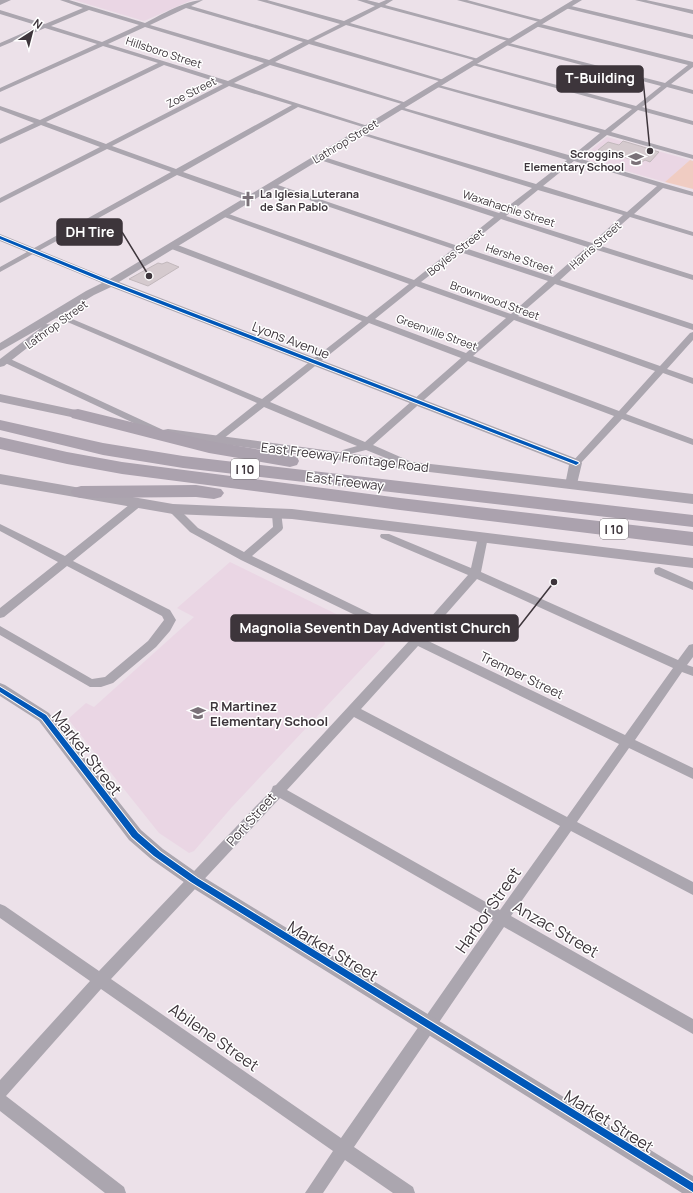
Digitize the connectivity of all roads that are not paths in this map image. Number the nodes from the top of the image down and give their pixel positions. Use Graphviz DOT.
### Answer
graph roads {
  1 [pos="7,0"];
  2 [pos="63,0"];
  3 [pos="200,0"];
  4 [pos="260,0"];
  5 [pos="360,0"];
  6 [pos="390,0"];
  7 [pos="460,0"];
  8 [pos="638,0"];
  9 [pos="0,3"];
  10 [pos="571,3"];
  11 [pos="380,5"];
  12 [pos="186,6"];
  13 [pos="88,8"];
  14 [pos="0,12"];
  15 [pos="693,12"];
  16 [pos="346,23"];
  17 [pos="540,23"];
  18 [pos="145,25"];
  19 [pos="45,26"];
  20 [pos="693,37"];
  21 [pos="308,42"];
  22 [pos="509,42"];
  23 [pos="102,44"];
  24 [pos="0,45"];
  25 [pos="269,62"];
  26 [pos="476,62"];
  27 [pos="164,63"];
  28 [pos="693,64"];
  29 [pos="228,84"];
  30 [pos="441,84"];
  31 [pos="666,85"];
  32 [pos="0,90"];
  33 [pos="693,92"];
  34 [pos="296,105"];
  35 [pos="403,106"];
  36 [pos="0,108"];
  37 [pos="638,108"];
  38 [pos="40,123"];
  39 [pos="693,123"];
  40 [pos="368,128"];
  41 [pos="359,133"];
  42 [pos="606,133"];
  43 [pos="0,142"];
  44 [pos="106,146"];
  45 [pos="693,157"];
  46 [pos="318,158"];
  47 [pos="573,159"];
  48 [pos="176,172"];
  49 [pos="662,185"];
  50 [pos="272,186"];
  51 [pos="537,187"];
  52 [pos="693,194"];
  53 [pos="249,198"];
  54 [pos="0,201"];
  55 [pos="223,215"];
  56 [pos="628,215"];
  57 [pos="500,217"];
  58 [pos="693,234"];
  59 [pos="0,237"];
  60 [pos="172,246"];
  61 [pos="592,246"];
  62 [pos="459,249"];
  63 [pos="34,251"];
  64 [pos="0,270"];
  65 [pos="693,278"];
  66 [pos="554,281"];
  67 [pos="111,283"];
  68 [pos="416,283"];
  69 [pos="58,316"];
  70 [pos="512,318"];
  71 [pos="369,320"];
  72 [pos="693,327"];
  73 [pos="693,335"];
  74 [pos="0,348"];
  75 [pos="468,357"];
  76 [pos="3,362"];
  77 [pos="317,362"];
  78 [pos="661,370"];
  79 [pos="693,381"];
  80 [pos="0,398"];
  81 [pos="419,401"];
  82 [pos="264,404"];
  83 [pos="78,414"];
  84 [pos="621,415"];
  85 [pos="0,425"];
  86 [pos="158,431"];
  87 [pos="345,438"];
  88 [pos="216,440"];
  89 [pos="693,442"];
  90 [pos="0,443"];
  91 [pos="365,447"];
  92 [pos="345,455"];
  93 [pos="576,463"];
  94 [pos="413,466"];
  95 [pos="0,479"];
  96 [pos="571,485"];
  97 [pos="81,492"];
  98 [pos="492,498"];
  99 [pos="357,499"];
  100 [pos="693,499"];
  101 [pos="138,503"];
  102 [pos="173,509"];
  103 [pos="604,511"];
  104 [pos="693,512"];
  105 [pos="277,514"];
  106 [pos="534,520"];
  107 [pos="693,521"];
  108 [pos="0,527"];
  109 [pos="385,536"];
  110 [pos="483,537"];
  111 [pos="693,539"];
  112 [pos="693,550"];
  113 [pos="245,557"];
  114 [pos="66,562"];
  115 [pos="693,563"];
  116 [pos="659,571"];
  117 [pos="475,574"];
  118 [pos="693,586"];
  119 [pos="0,614"];
  120 [pos="0,630"];
  121 [pos="418,640"];
  122 [pos="693,648"];
  123 [pos="687,670"];
  124 [pos="0,689"];
  125 [pos="352,710"];
  126 [pos="627,742"];
  127 [pos="693,774"];
  128 [pos="277,790"];
  129 [pos="570,824"];
  130 [pos="194,880"];
  131 [pos="693,889"];
  132 [pos="0,910"];
  133 [pos="503,918"];
  134 [pos="100,980"];
  135 [pos="430,1025"];
  136 [pos="693,1027"];
  137 [pos="0,1092"];
  138 [pos="0,1101"];
  139 [pos="344,1149"];
  140 [pos="693,1188"];
  141 [pos="118,1193"];
  142 [pos="313,1193"];
  143 [pos="407,1193"];
  1 -- 9 [label="street"];
  2 -- 13 [label="street"];
  3 -- 12 [label="street"];
  4 -- 16 [label="street"];
  5 -- 11 [label="street"];
  6 -- 11 [label="street, Zoe Street"];
  7 -- 17 [label="street"];
  8 -- 15 [label="street"];
  10 -- 17 [label="street, Lathrop Street"];
  10 -- 20 [label="street"];
  11 -- 16 [label="street, Zoe Street"];
  11 -- 22 [label="street"];
  12 -- 18 [label="street"];
  12 -- 21 [label="street"];
  13 -- 18 [label="street"];
  13 -- 19 [label="street"];
  14 -- 19 [label="street, Hillsboro Street"];
  16 -- 21 [label="street, Zoe Street"];
  16 -- 26 [label="street"];
  17 -- 22 [label="street, Lathrop Street"];
  17 -- 28 [label="street"];
  18 -- 23 [label="street"];
  18 -- 25 [label="street"];
  19 -- 23 [label="street, Hillsboro Street"];
  19 -- 24 [label="street"];
  21 -- 25 [label="street, Zoe Street"];
  21 -- 30 [label="street"];
  22 -- 26 [label="street, Lathrop Street"];
  22 -- 31 [label="street"];
  23 -- 27 [label="street, Hillsboro Street"];
  23 -- 32 [label="street"];
  25 -- 29 [label="street, Zoe Street"];
  25 -- 35 [label="street"];
  26 -- 30 [label="street, Lathrop Street"];
  26 -- 37 [label="street"];
  27 -- 29 [label="street, Hillsboro Street"];
  27 -- 38 [label="street"];
  28 -- 31 [label="street, Boyles Street"];
  29 -- 34 [label="street, Hillsboro Street"];
  29 -- 44 [label="street, Zoe Street"];
  30 -- 35 [label="street, Lathrop Street"];
  30 -- 42 [label="street"];
  31 -- 33 [label="street"];
  31 -- 37 [label="street, Boyles Street"];
  34 -- 40 [label="street, Hillsboro Street"];
  34 -- 48 [label="street"];
  35 -- 40 [label="street, Lathrop Street"];
  35 -- 47 [label="street"];
  36 -- 38 [label="street"];
  37 -- 39 [label="street"];
  37 -- 42 [label="street, Boyles Street"];
  38 -- 43 [label="street"];
  38 -- 44 [label="street"];
  40 -- 41 [label="street, Lathrop Street"];
  41 -- 46 [label="street, Lathrop Street"];
  41 -- 51 [label="street"];
  42 -- 45 [label="street"];
  42 -- 47 [label="street, Boyles Street"];
  44 -- 48 [label="street"];
  44 -- 54 [label="street, Zoe Street"];
  46 -- 50 [label="street, Lathrop Street"];
  46 -- 57 [label="street, Waxahachie Street"];
  47 -- 49 [label="street"];
  47 -- 51 [label="street, Boyles Street"];
  48 -- 53 [label="street"];
  48 -- 63 [label="street"];
  49 -- 52 [label="street"];
  49 -- 56 [label="street, Harris Street"];
  50 -- 53 [label="street, Lathrop Street"];
  50 -- 62 [label="street, Hershe Street"];
  51 -- 56 [label="street"];
  51 -- 57 [label="street, Boyles Street"];
  53 -- 55 [label="street, Lathrop Street"];
  55 -- 60 [label="street, Lathrop Street"];
  55 -- 68 [label="street, Brownwood Street"];
  56 -- 58 [label="street"];
  56 -- 61 [label="street, Harris Street"];
  57 -- 61 [label="street, Waxahachie Street"];
  57 -- 62 [label="street, Boyles Street"];
  59 -- 63 [label="street, Lyons Avenue"];
  60 -- 67 [label="street, Lathrop Street"];
  60 -- 71 [label="street, Greenville Street"];
  61 -- 65 [label="street, Waxahachie Street"];
  61 -- 66 [label="street, Harris Street"];
  62 -- 66 [label="street, Hershe Street"];
  62 -- 68 [label="street, Boyles Street"];
  63 -- 64 [label="street"];
  63 -- 67 [label="street, Lyons Avenue"];
  66 -- 70 [label="street, Harris Street"];
  66 -- 72 [label="street, Hershe Street"];
  67 -- 69 [label="street, Lathrop Street"];
  67 -- 77 [label="street, Lyons Avenue"];
  68 -- 70 [label="street, Brownwood Street"];
  68 -- 71 [label="street, Boyles Street"];
  69 -- 74 [label="street, Lathrop Street"];
  69 -- 76 [label="street, Lathrop Street"];
  69 -- 82 [label="street"];
  70 -- 75 [label="street, Harris Street"];
  70 -- 78 [label="street, Brownwood Street"];
  71 -- 75 [label="street, Greenville Street"];
  71 -- 77 [label="street, Boyles Street"];
  73 -- 78 [label="street"];
  75 -- 81 [label="street, Harris Street"];
  75 -- 84 [label="street, Greenville Street"];
  76 -- 86 [label="street"];
  77 -- 81 [label="street, Lyons Avenue"];
  77 -- 82 [label="street, Boyles Street"];
  78 -- 79 [label="street, Brownwood Street"];
  78 -- 84 [label="street"];
  80 -- 83 [label="main road, East Freeway Frontage Road"];
  81 -- 91 [label="street, Harris Street"];
  81 -- 93 [label="street, Lyons Avenue"];
  82 -- 87 [label="street"];
  82 -- 88 [label="street, Boyles Street"];
  83 -- 86 [label="main road, East Freeway Frontage Road"];
  83 -- 98 [label="highway"];
  84 -- 89 [label="street, Greenville Street"];
  84 -- 93 [label="street"];
  85 -- 98 [label="highway, East Freeway / I 10"];
  86 -- 88 [label="main road, East Freeway Frontage Road"];
  87 -- 91 [label="street"];
  87 -- 92 [label="street"];
  88 -- 92 [label="main road, East Freeway Frontage Road"];
  90 -- 99 [label="highway, East Freeway / I 10"];
  91 -- 92 [label="street"];
  91 -- 94 [label="street"];
  92 -- 94 [label="main road, East Freeway Frontage Road"];
  93 -- 96 [label="street"];
  94 -- 96 [label="main road, East Freeway Frontage Road"];
  95 -- 97 [label="main road"];
  96 -- 100 [label="main road, East Freeway Frontage Road"];
  97 -- 99 [label="highway"];
  97 -- 101 [label="main road"];
  98 -- 103 [label="highway, East Freeway / I 10"];
  99 -- 106 [label="highway, East Freeway / I 10"];
  101 -- 102 [label="main road"];
  101 -- 114 [label="street"];
  102 -- 105 [label="main road"];
  102 -- 113 [label="street, Tremper Street"];
  103 -- 104 [label="highway"];
  103 -- 107 [label="highway, East Freeway / I 10"];
  105 -- 110 [label="main road"];
  105 -- 113 [label="street"];
  106 -- 111 [label="highway, East Freeway / I 10"];
  106 -- 112 [label="highway"];
  108 -- 114 [label="street"];
  109 -- 117 [label="street"];
  110 -- 115 [label="main road"];
  110 -- 117 [label="street, Port Street"];
  113 -- 121 [label="street, Tremper Street"];
  114 -- 119 [label="street"];
  114 -- 120 [label="street"];
  116 -- 118 [label="street"];
  117 -- 121 [label="street, Port Street"];
  117 -- 123 [label="street"];
  121 -- 125 [label="street, Port Street"];
  121 -- 126 [label="street, Tremper Street"];
  122 -- 123 [label="street, Harbor Street"];
  123 -- 126 [label="street, Harbor Street"];
  124 -- 130 [label="street, Market Street"];
  125 -- 128 [label="street, Port Street"];
  125 -- 129 [label="street"];
  126 -- 127 [label="street, Tremper Street"];
  126 -- 129 [label="street, Harbor Street"];
  128 -- 130 [label="street, Port Street"];
  128 -- 133 [label="street, Anzac Street"];
  129 -- 131 [label="street"];
  129 -- 133 [label="street, Harbor Street"];
  130 -- 134 [label="street, Port Street"];
  130 -- 135 [label="street, Market Street"];
  132 -- 134 [label="street, Abilene Street"];
  133 -- 135 [label="street, Harbor Street"];
  133 -- 136 [label="street, Anzac Street"];
  134 -- 137 [label="street, Port Street"];
  134 -- 139 [label="street, Abilene Street"];
  135 -- 139 [label="street, Harbor Street"];
  135 -- 140 [label="street, Market Street"];
  138 -- 141 [label="street"];
  139 -- 142 [label="street, Harbor Street"];
  139 -- 143 [label="street, Abilene Street"];
}
